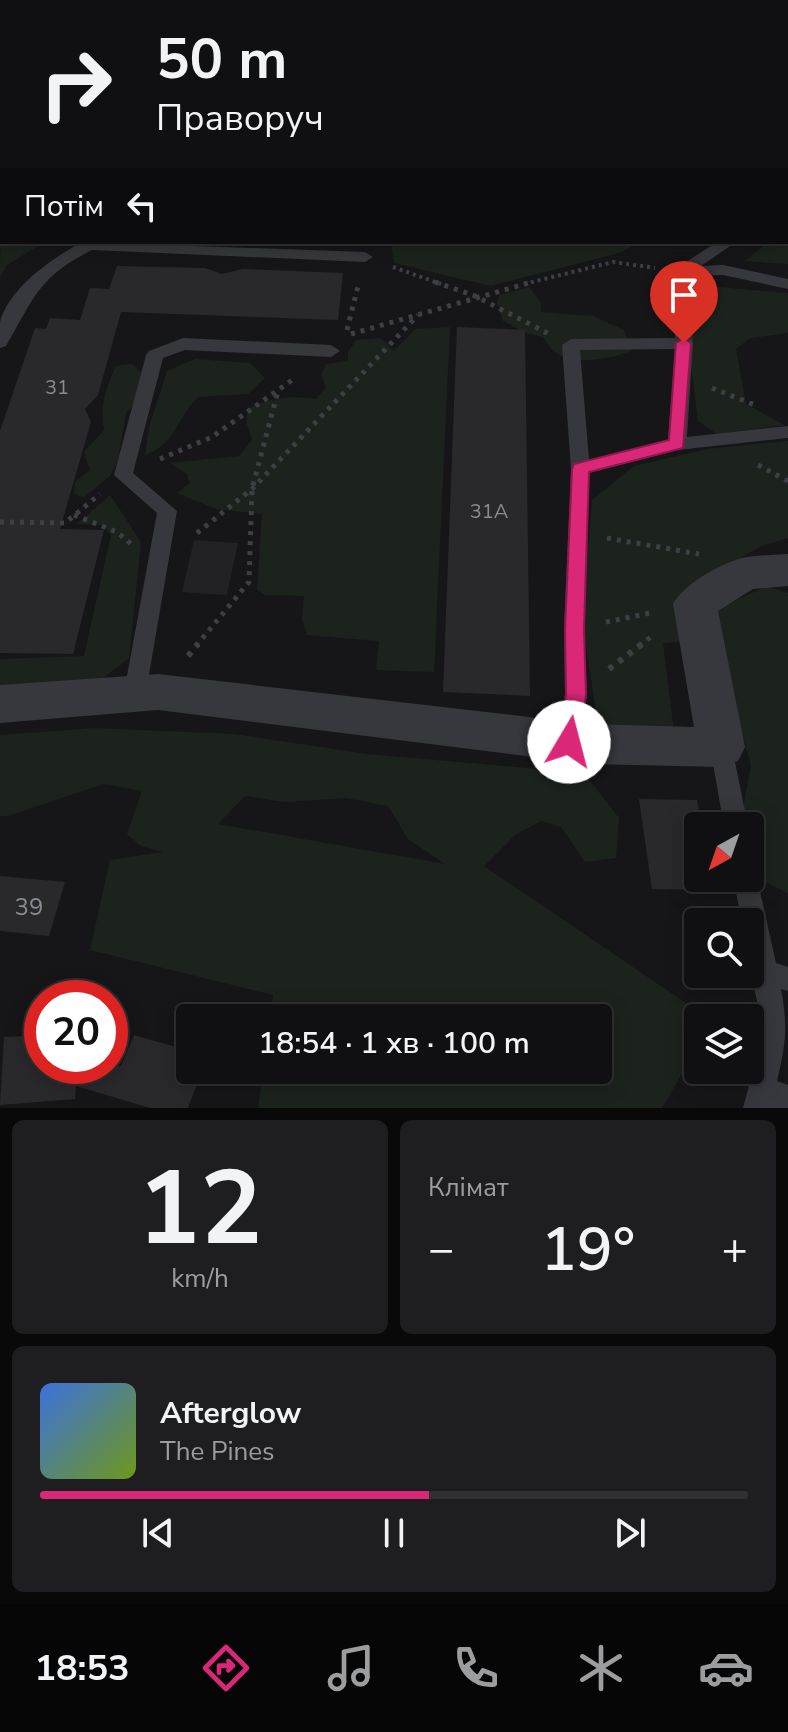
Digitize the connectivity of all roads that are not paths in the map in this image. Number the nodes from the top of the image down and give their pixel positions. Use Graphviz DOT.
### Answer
graph roads {
  1 [pos="725,244"];
  2 [pos="365,257"];
  3 [pos="680,271"];
  4 [pos="788,284"];
  5 [pos="0,342"];
  6 [pos="684,343"];
  7 [pos="331,351"];
  8 [pos="788,432"];
  9 [pos="677,444"];
  10 [pos="580,469"];
  11 [pos="788,570"];
  12 [pos="146,692"];
  13 [pos="0,704"];
  14 [pos="569,742"];
  15 [pos="721,747"];
  16 [pos="733,812"];
  17 [pos="764,971"];
  18 [pos="764,975"];
  19 [pos="788,979"];
  20 [pos="769,1099"];
  1 -- 3 [label="lane"];
  2 -- 5 [label="lane"];
  3 -- 4 [label="lane"];
  3 -- 6 [label="lane"];
  6 -- 9 [label="lane"];
  6 -- 10 [label="lane"];
  7 -- 12 [label="lane"];
  8 -- 9 [label="lane"];
  9 -- 10 [label="lane"];
  10 -- 14 [label="lane"];
  11 -- 15 [label="street"];
  12 -- 13 [label="street"];
  12 -- 14 [label="street"];
  14 -- 15 [label="street"];
  15 -- 16 [label="lane"];
  17 -- 19 [label="lane"];
  18 -- 20 [label="lane"];
}
